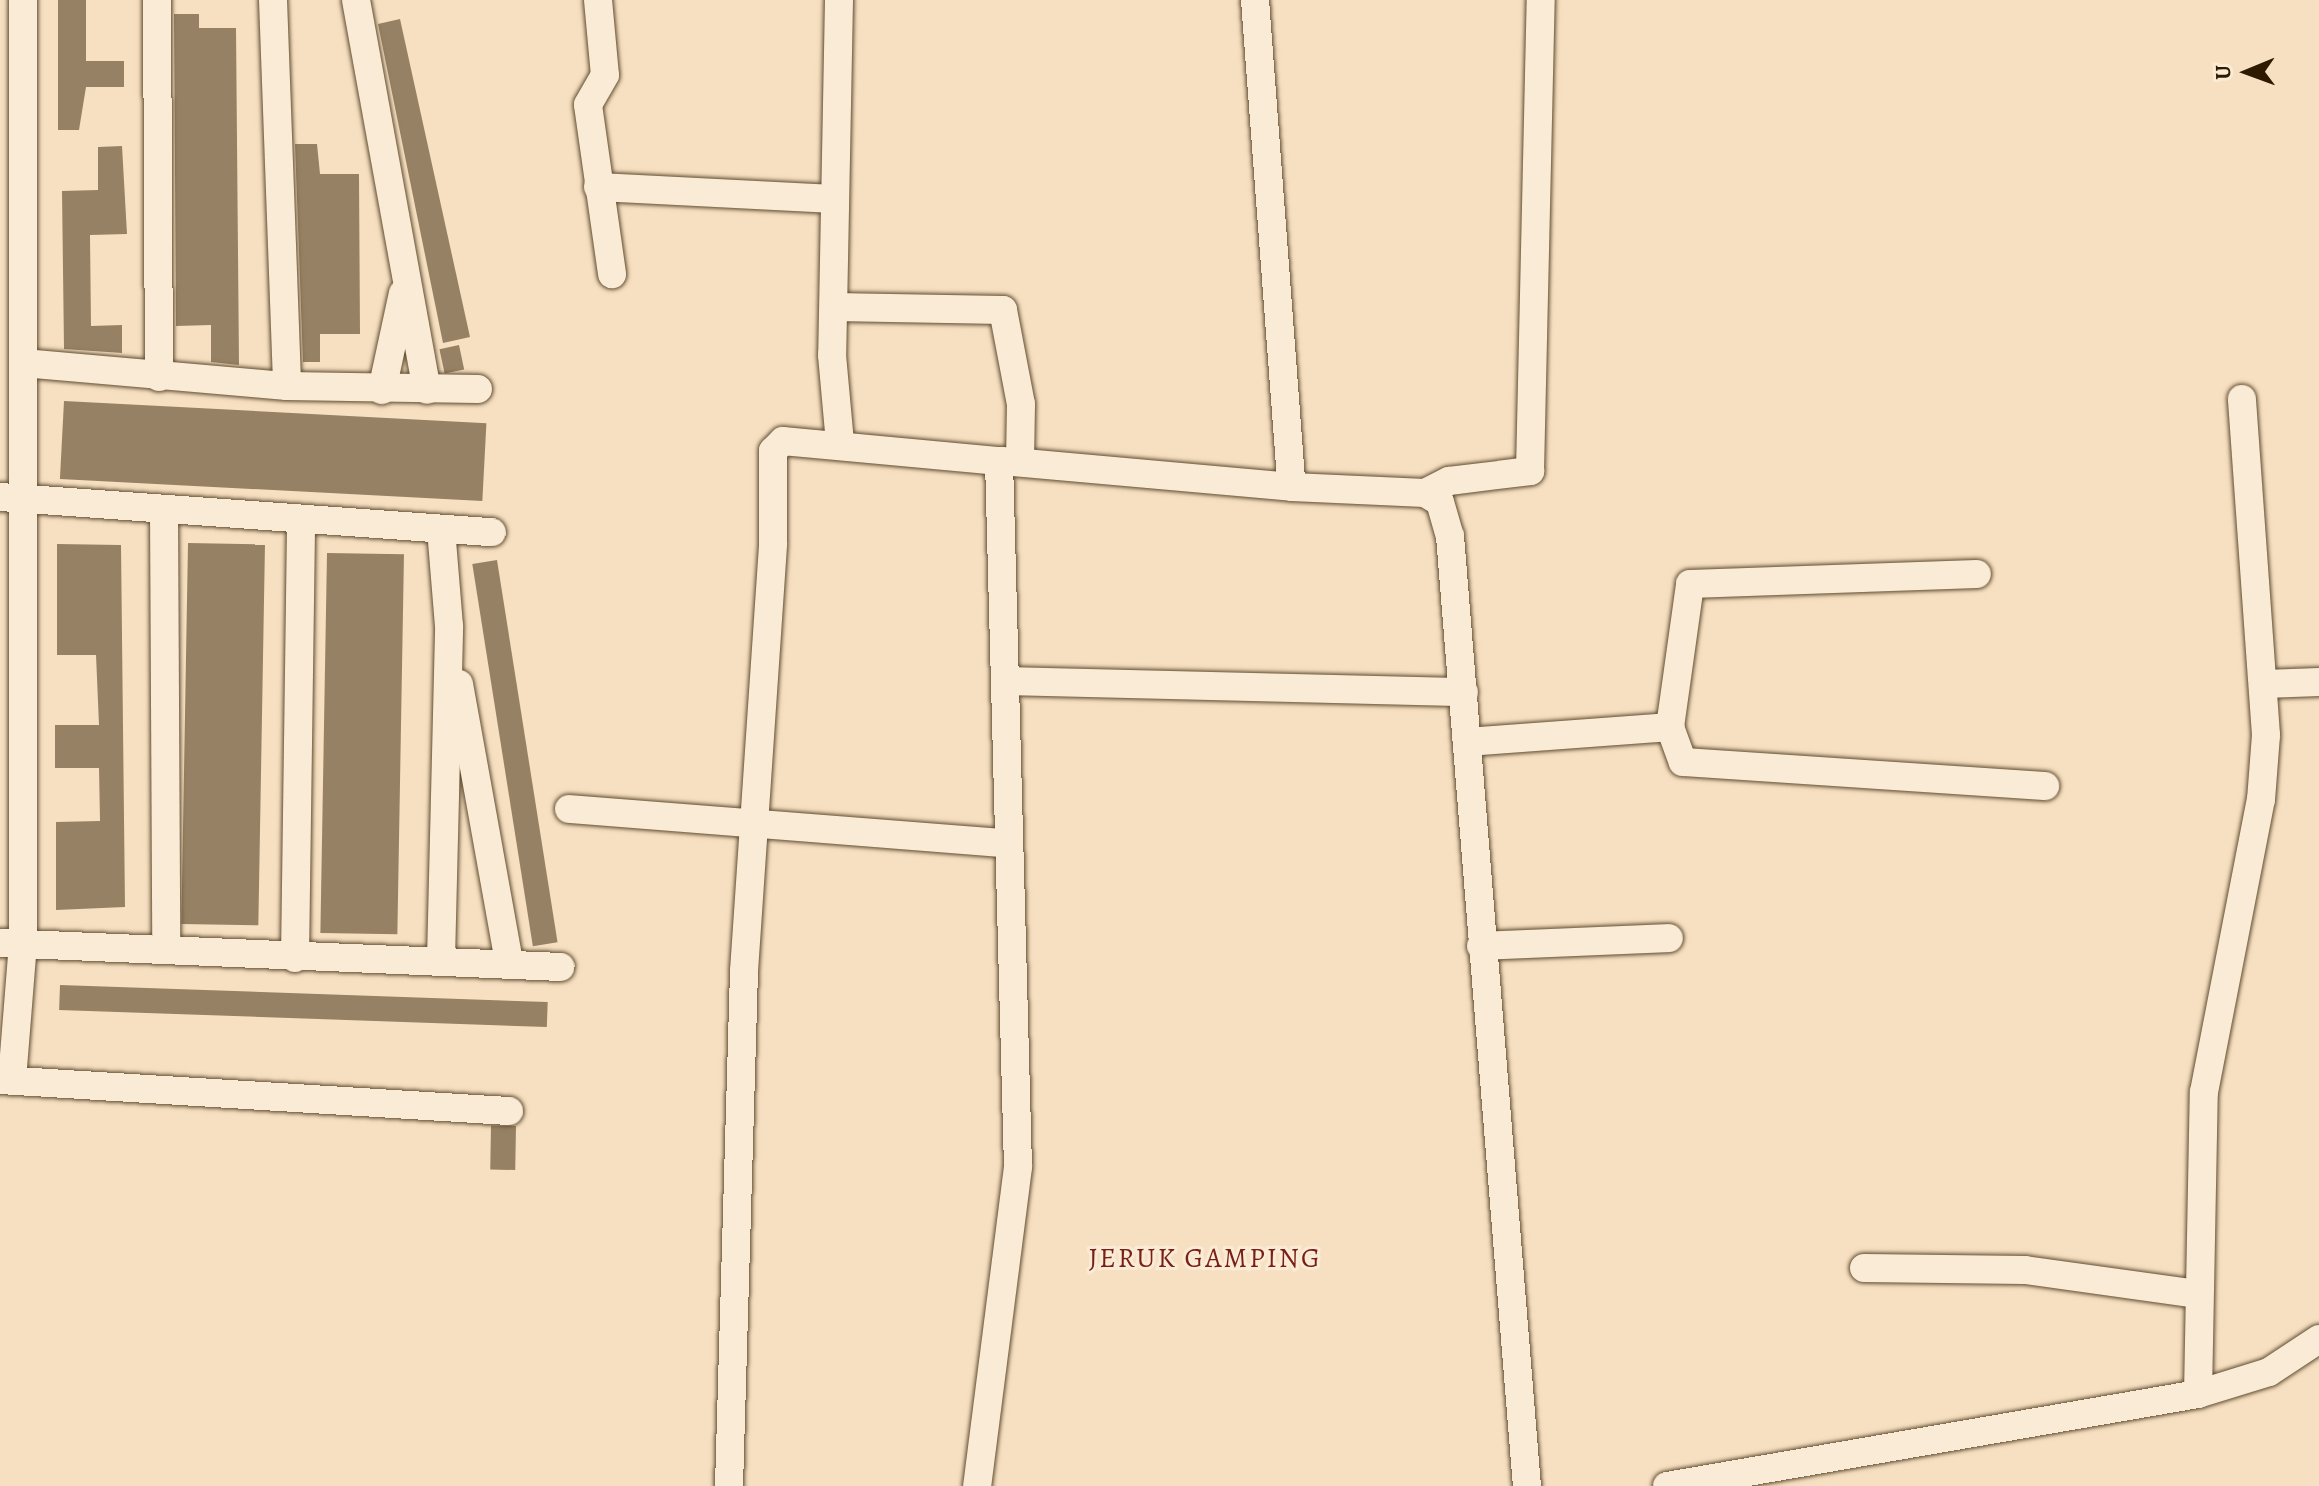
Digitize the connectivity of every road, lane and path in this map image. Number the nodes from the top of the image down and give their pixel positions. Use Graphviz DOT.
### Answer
graph roads {
  1 [pos="23,0"];
  2 [pos="157,0"];
  3 [pos="273,0"];
  4 [pos="356,0"];
  5 [pos="598,0"];
  6 [pos="839,0"];
  7 [pos="1255,0"];
  8 [pos="1541,0"];
  9 [pos="598,187"];
  10 [pos="835,199"];
  11 [pos="612,274"];
  12 [pos="406,279"];
  13 [pos="834,307"];
  14 [pos="23,363"];
  15 [pos="159,377"];
  16 [pos="287,386"];
  17 [pos="478,389"];
  18 [pos="382,390"];
  19 [pos="427,390"];
  20 [pos="2242,399"];
  21 [pos="840,443"];
  22 [pos="1010,462"];
  23 [pos="1292,487"];
  24 [pos="1425,493"];
  25 [pos="10,498"];
  26 [pos="164,509"];
  27 [pos="301,520"];
  28 [pos="441,529"];
  29 [pos="492,532"];
  30 [pos="1977,574"];
  31 [pos="449,626"];
  32 [pos="1009,681"];
  33 [pos="2319,682"];
  34 [pos="2265,684"];
  35 [pos="1464,692"];
  36 [pos="1670,727"];
  37 [pos="1467,742"];
  38 [pos="2045,786"];
  39 [pos="569,809"];
  40 [pos="754,824"];
  41 [pos="1004,843"];
  42 [pos="1669,938"];
  43 [pos="12,944"];
  44 [pos="1481,946"];
  45 [pos="166,949"];
  46 [pos="295,958"];
  47 [pos="441,960"];
  48 [pos="509,963"];
  49 [pos="560,967"];
  50 [pos="6,1080"];
  51 [pos="509,1111"];
  52 [pos="1864,1268"];
  53 [pos="2198,1294"];
  54 [pos="2319,1339"];
  55 [pos="2198,1394"];
  56 [pos="729,1486"];
  57 [pos="977,1486"];
  58 [pos="1527,1486"];
  59 [pos="1667,1486"];
  1 -- 14 [label="street"];
  2 -- 15 [label="street"];
  3 -- 16 [label="street"];
  4 -- 12 [label="street"];
  5 -- 9 [label="street"];
  6 -- 10 [label="street"];
  7 -- 23 [label="street"];
  8 -- 24 [label="street"];
  9 -- 10 [label="street"];
  9 -- 11 [label="street"];
  10 -- 13 [label="street"];
  12 -- 18 [label="street"];
  12 -- 19 [label="street"];
  13 -- 21 [label="street"];
  13 -- 22 [label="street"];
  14 -- 15 [label="street"];
  14 -- 25 [label="street"];
  15 -- 16 [label="street"];
  16 -- 18 [label="street"];
  17 -- 19 [label="street"];
  18 -- 19 [label="street"];
  20 -- 34 [label="street"];
  21 -- 22 [label="street"];
  21 -- 40 [label="street"];
  22 -- 23 [label="street"];
  22 -- 32 [label="street"];
  23 -- 24 [label="street"];
  24 -- 35 [label="street"];
  25 -- 26 [label="street"];
  25 -- 43 [label="street"];
  26 -- 27 [label="street"];
  26 -- 45 [label="street"];
  27 -- 28 [label="street"];
  27 -- 46 [label="street"];
  28 -- 29 [label="street"];
  28 -- 31 [label="street"];
  30 -- 36 [label="street"];
  31 -- 47 [label="street"];
  31 -- 48 [label="street"];
  32 -- 35 [label="street"];
  32 -- 41 [label="street"];
  33 -- 34 [label="street"];
  34 -- 53 [label="street"];
  35 -- 37 [label="street"];
  36 -- 37 [label="street"];
  36 -- 38 [label="street"];
  37 -- 44 [label="street"];
  39 -- 40 [label="street"];
  40 -- 41 [label="street"];
  40 -- 56 [label="street"];
  41 -- 57 [label="street"];
  42 -- 44 [label="street"];
  43 -- 45 [label="street"];
  43 -- 50 [label="street"];
  44 -- 58 [label="street"];
  45 -- 46 [label="street"];
  46 -- 47 [label="street"];
  47 -- 48 [label="street"];
  48 -- 49 [label="street"];
  50 -- 51 [label="street"];
  52 -- 53 [label="street"];
  53 -- 55 [label="street"];
  54 -- 55 [label="street"];
  55 -- 59 [label="street"];
}
